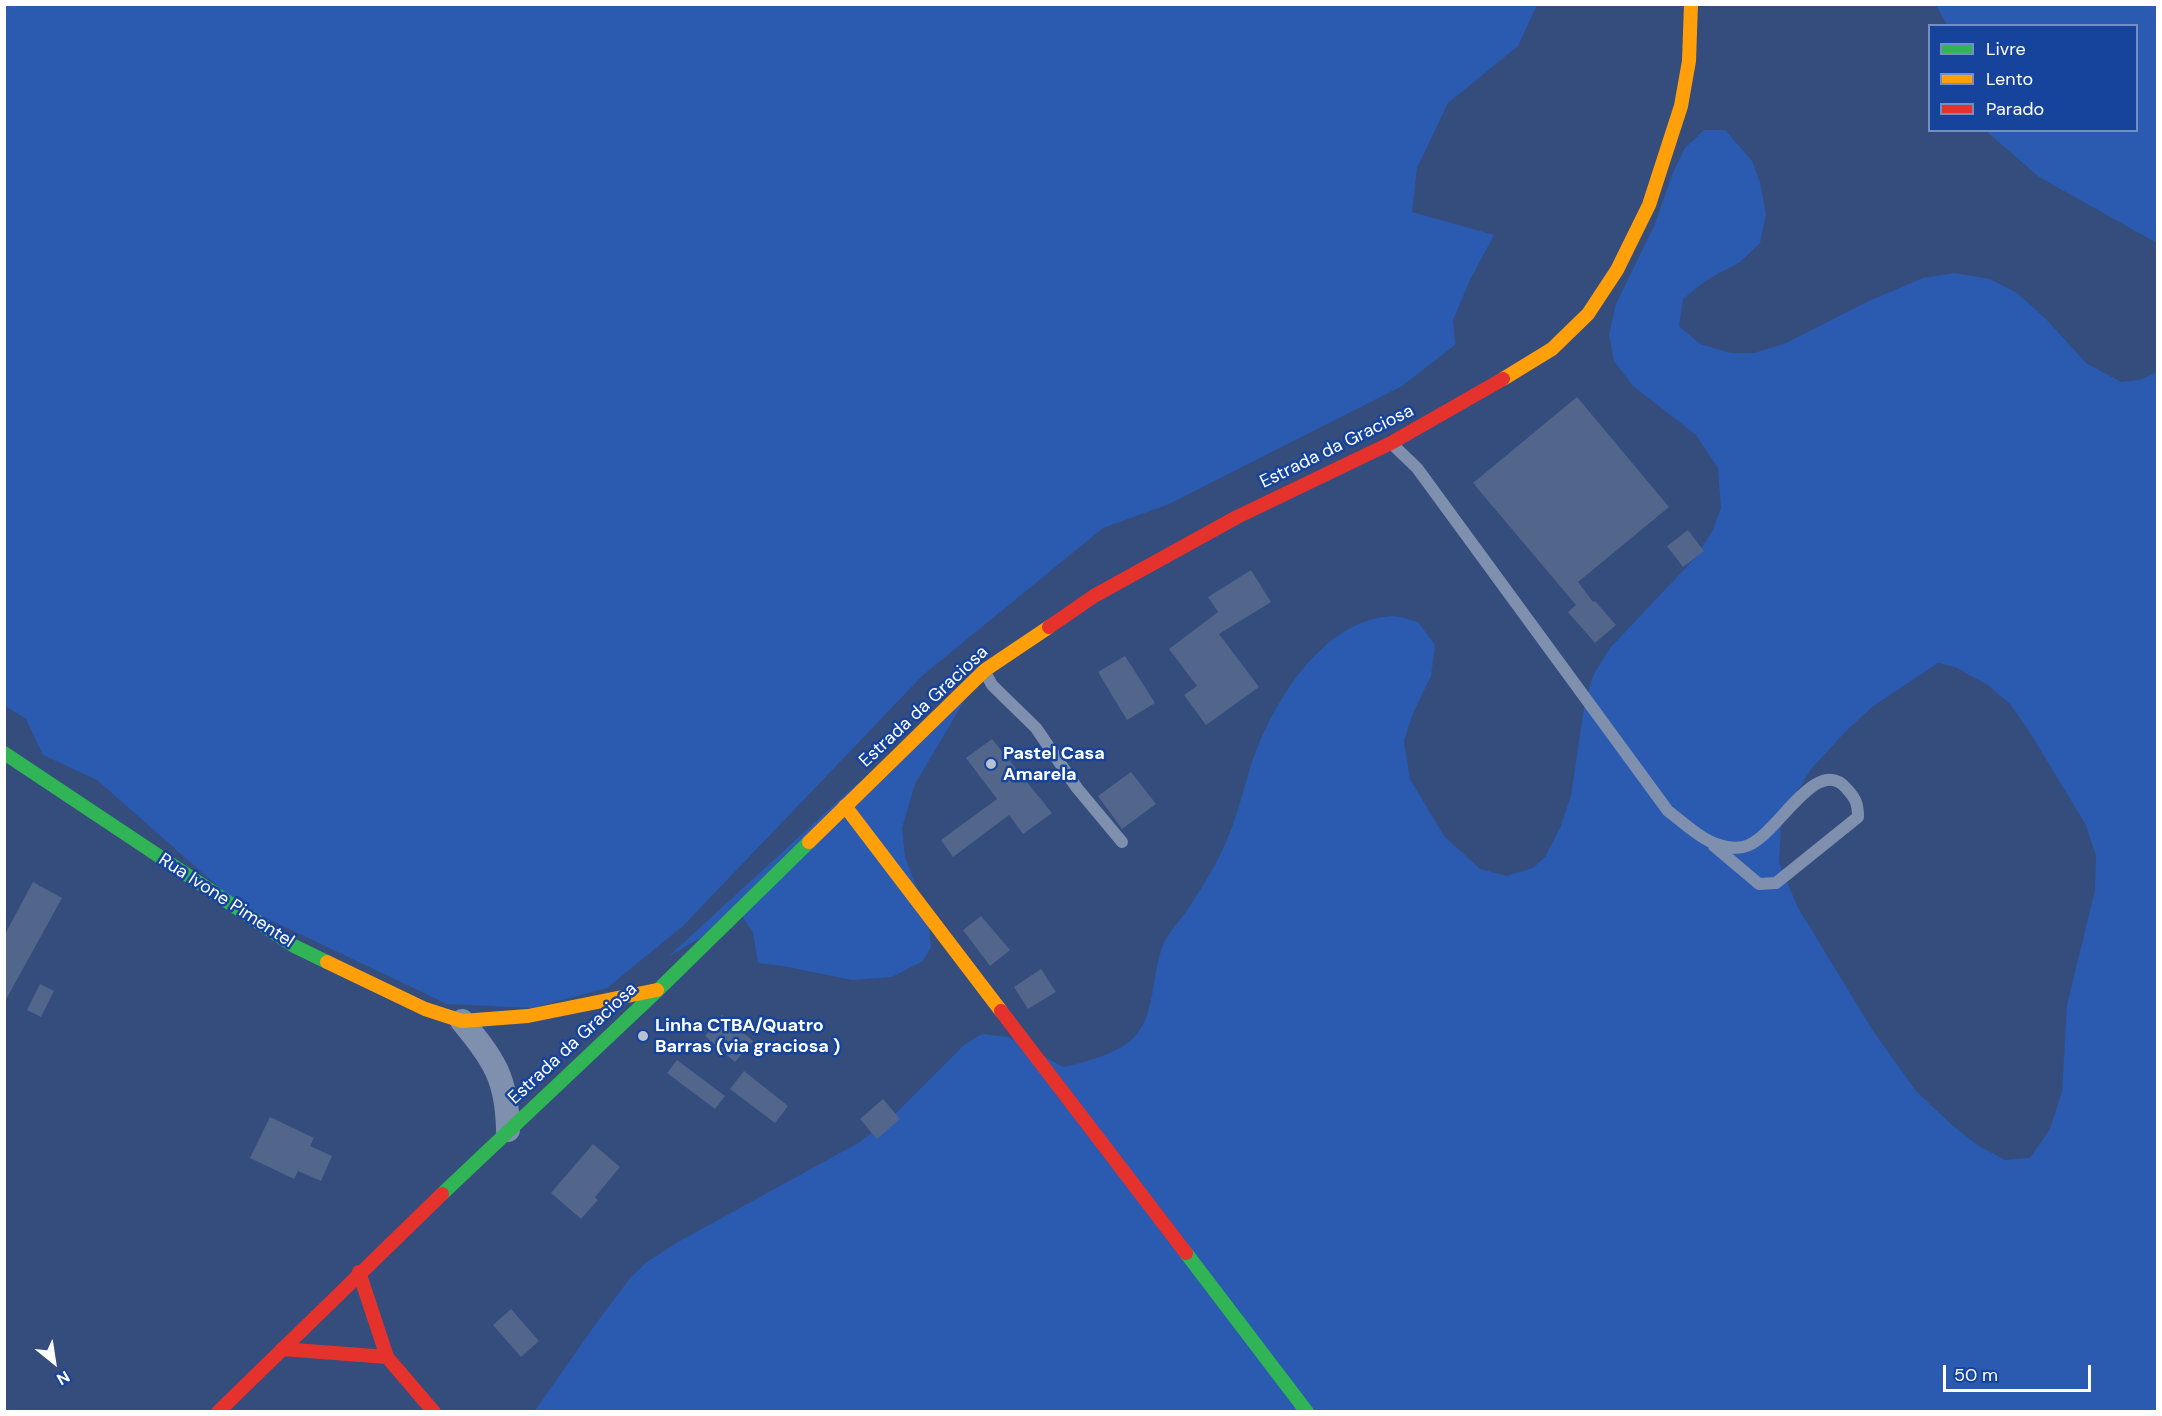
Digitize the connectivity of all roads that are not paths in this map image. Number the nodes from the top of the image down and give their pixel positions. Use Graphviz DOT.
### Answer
graph roads {
  1 [pos="1691,4"];
  2 [pos="1391,443"];
  3 [pos="985,670"];
  4 [pos="4,753"];
  5 [pos="845,806"];
  6 [pos="1122,842"];
  7 [pos="1714,846"];
  8 [pos="658,990"];
  9 [pos="462,1021"];
  10 [pos="508,1130"];
  11 [pos="359,1272"];
  12 [pos="282,1349"];
  13 [pos="387,1357"];
  14 [pos="218,1412"];
  15 [pos="434,1412"];
  16 [pos="1307,1412"];
  1 -- 2 [label="main road, Estrada da Graciosa"];
  2 -- 3 [label="main road, Estrada da Graciosa"];
  2 -- 7 [label="lane"];
  3 -- 5 [label="main road, Estrada da Graciosa"];
  3 -- 6 [label="lane"];
  4 -- 9 [label="main road, Rua Ivone Pimentel"];
  5 -- 8 [label="main road, Estrada da Graciosa"];
  5 -- 16 [label="main road"];
  7 -- 7 [label="lane"];
  8 -- 9 [label="main road, Rua Ivone Pimentel"];
  8 -- 10 [label="main road, Estrada da Graciosa"];
  9 -- 10 [label="street"];
  10 -- 11 [label="main road, Estrada da Graciosa"];
  11 -- 12 [label="main road, Estrada da Graciosa"];
  11 -- 13 [label="main road"];
  12 -- 13 [label="main road"];
  12 -- 14 [label="main road, Estrada da Graciosa"];
  13 -- 15 [label="main road"];
}
